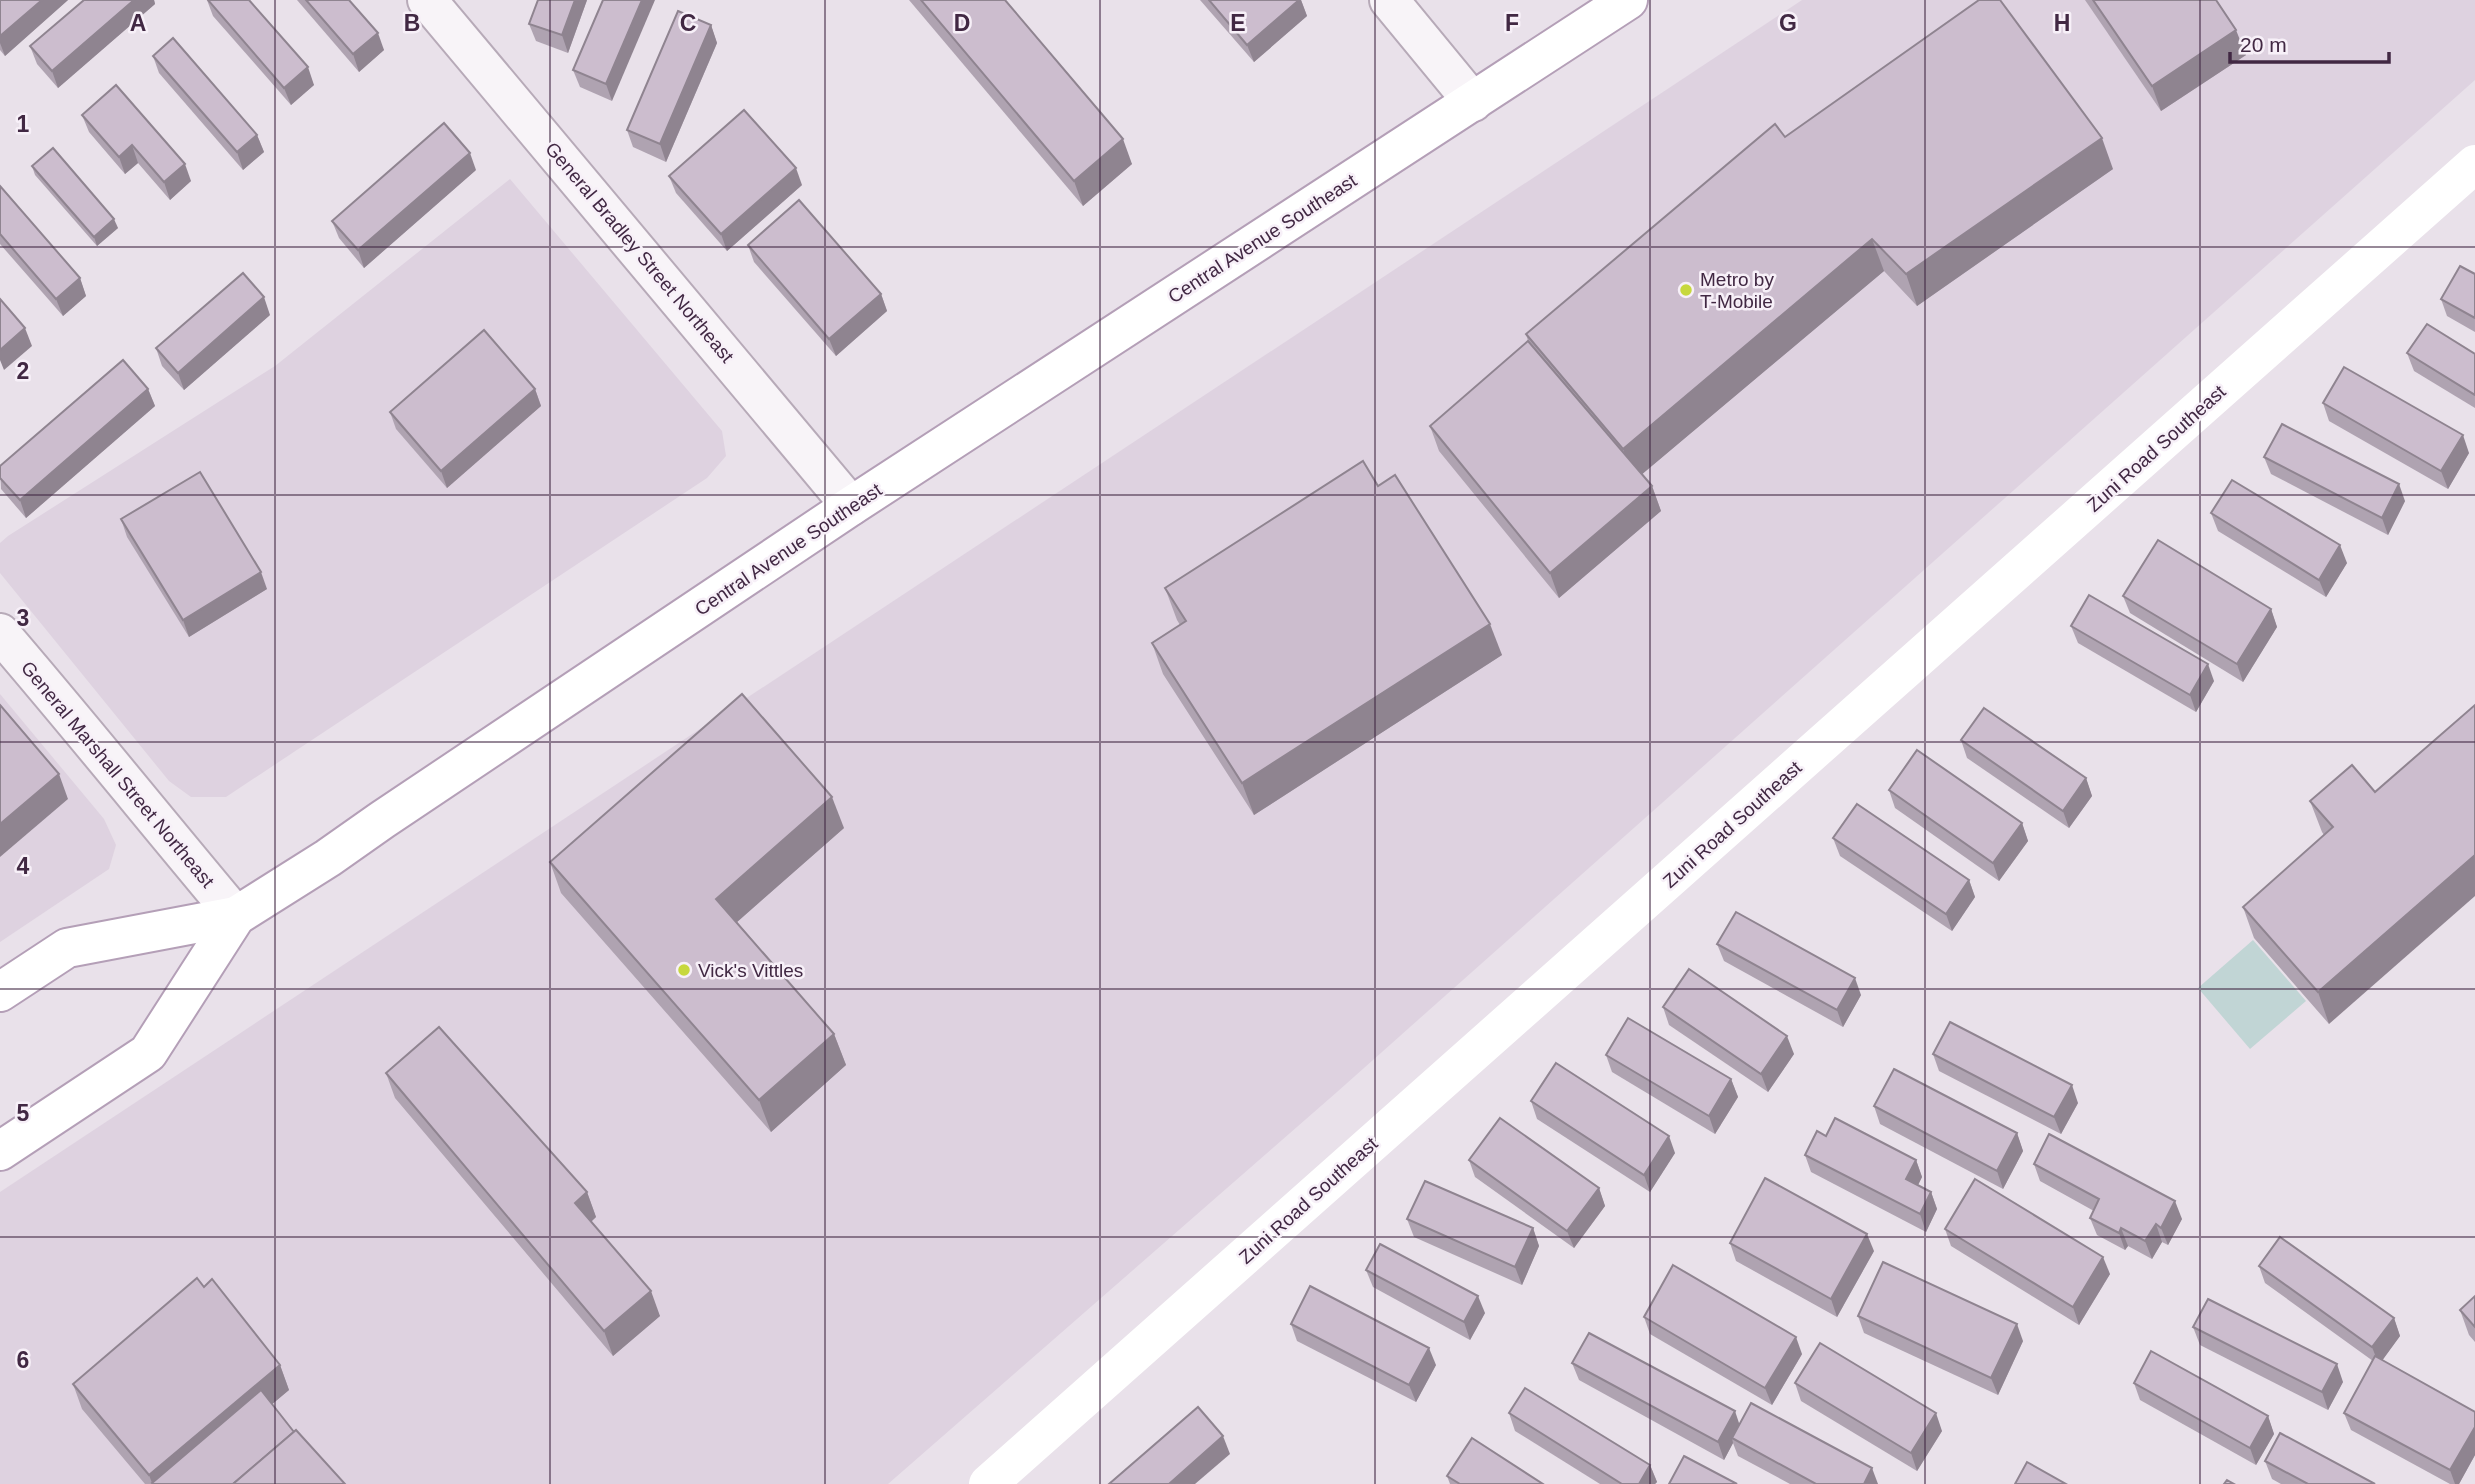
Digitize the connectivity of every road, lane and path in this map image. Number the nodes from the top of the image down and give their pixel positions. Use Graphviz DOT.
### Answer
graph roads {
  1 [pos="427,0"];
  2 [pos="1389,0"];
  3 [pos="1628,0"];
  4 [pos="1473,102"];
  5 [pos="2475,164"];
  6 [pos="851,506"];
  7 [pos="0,633"];
  8 [pos="236,916"];
  9 [pos="0,992"];
  10 [pos="0,1151"];
  11 [pos="988,1484"];
  1 -- 6 [label="street, General Bradley Street Northeast"];
  2 -- 4 [label="street"];
  3 -- 4 [label="main road, Central Avenue Southeast"];
  4 -- 6 [label="main road, Central Avenue Southeast"];
  5 -- 11 [label="main road, Zuni Road Southeast"];
  6 -- 8 [label="main road, Central Avenue Southeast"];
  7 -- 8 [label="street, General Marshall Street Northeast"];
  8 -- 9 [label="main road"];
  8 -- 10 [label="main road, Central Avenue Southeast"];
}
